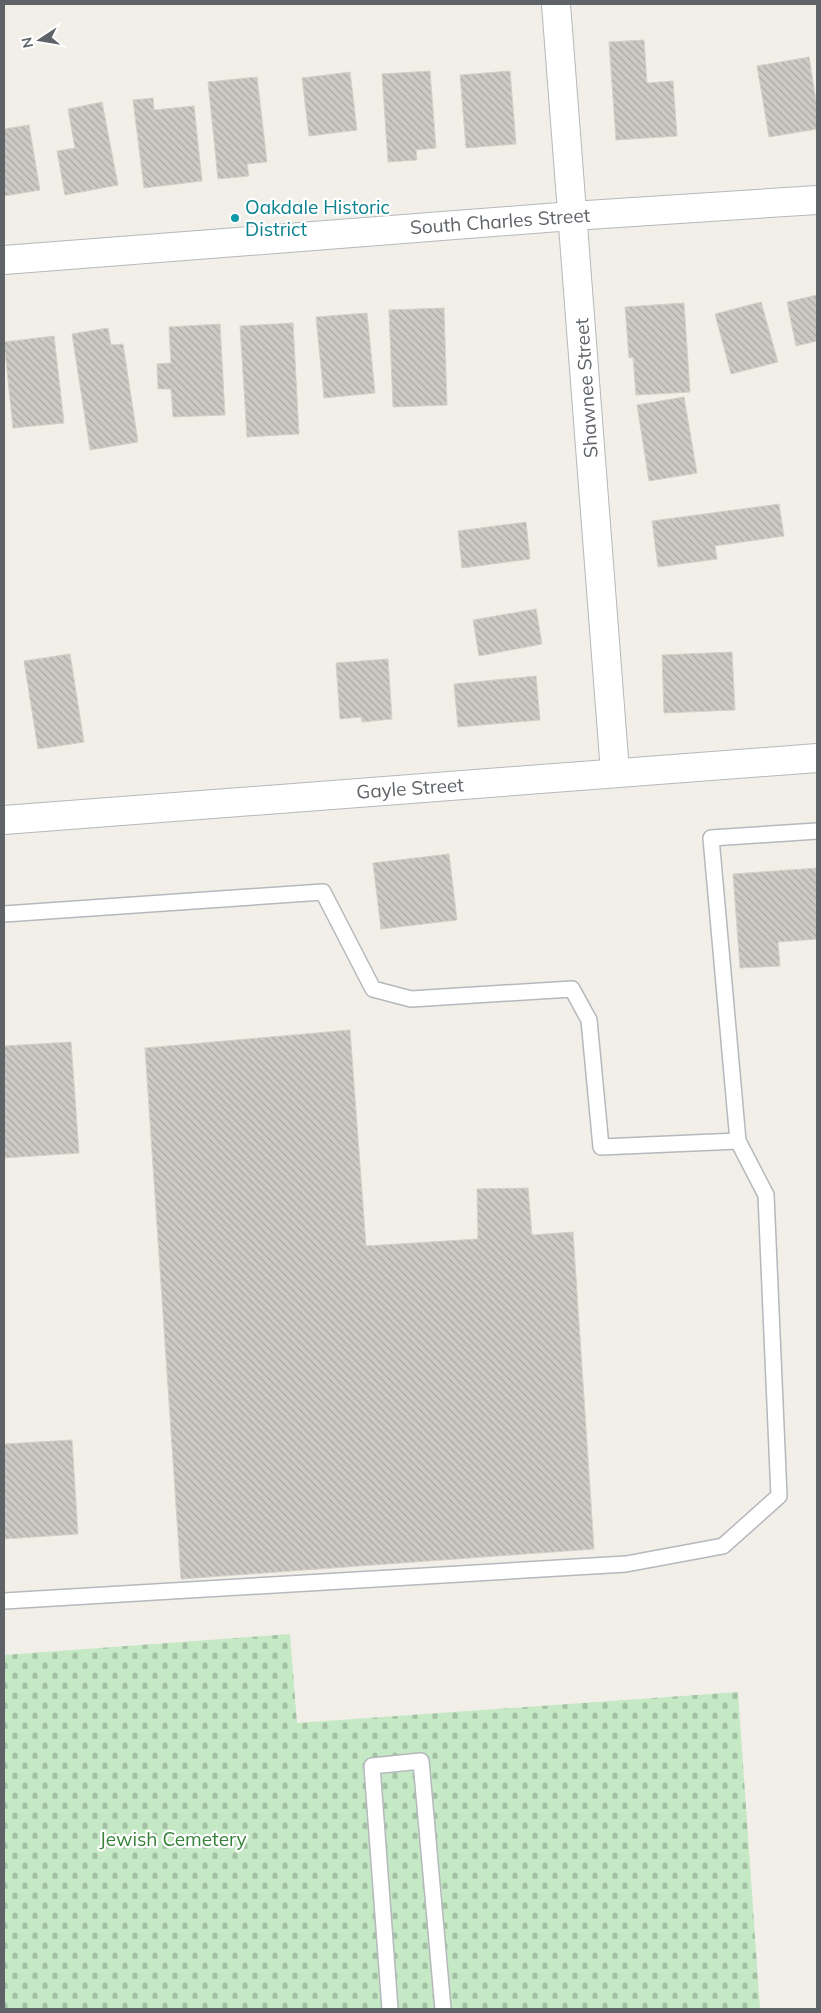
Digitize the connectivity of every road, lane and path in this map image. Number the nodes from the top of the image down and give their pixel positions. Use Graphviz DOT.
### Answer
graph roads {
  1 [pos="556,4"];
  2 [pos="817,200"];
  3 [pos="572,216"];
  4 [pos="4,260"];
  5 [pos="817,758"];
  6 [pos="615,772"];
  7 [pos="4,820"];
  8 [pos="817,831"];
  9 [pos="4,914"];
  10 [pos="738,1141"];
  11 [pos="4,1600"];
  12 [pos="390,2009"];
  13 [pos="443,2009"];
  1 -- 3 [label="street, Shawnee Street"];
  2 -- 3 [label="street, South Charles Street"];
  3 -- 4 [label="street, South Charles Street"];
  3 -- 6 [label="street, Shawnee Street"];
  5 -- 6 [label="street, Gayle Street"];
  6 -- 7 [label="street, Gayle Street"];
  8 -- 10 [label="lane"];
  9 -- 10 [label="lane"];
  10 -- 11 [label="lane"];
  12 -- 13 [label="lane"];
}
